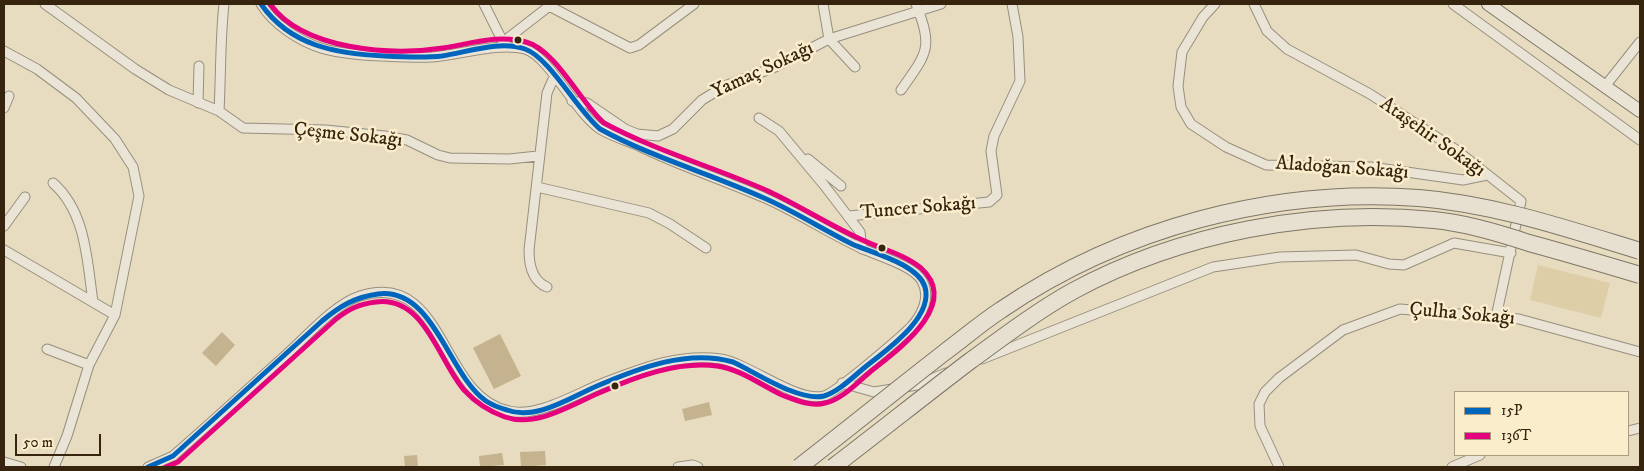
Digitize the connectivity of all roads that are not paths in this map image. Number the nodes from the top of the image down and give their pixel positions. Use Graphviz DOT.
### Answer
graph roads {
  1 [pos="45,4"];
  2 [pos="224,4"];
  3 [pos="261,4"];
  4 [pos="484,4"];
  5 [pos="694,4"];
  6 [pos="824,4"];
  7 [pos="941,4"];
  8 [pos="1012,4"];
  9 [pos="1215,4"];
  10 [pos="1254,4"];
  11 [pos="1453,4"];
  12 [pos="1488,4"];
  13 [pos="551,5"];
  14 [pos="918,7"];
  15 [pos="829,39"];
  16 [pos="1640,42"];
  17 [pos="504,45"];
  18 [pos="4,51"];
  19 [pos="199,66"];
  20 [pos="855,68"];
  21 [pos="554,78"];
  22 [pos="1606,85"];
  23 [pos="901,90"];
  24 [pos="9,96"];
  25 [pos="572,101"];
  26 [pos="198,103"];
  27 [pos="4,108"];
  28 [pos="219,111"];
  29 [pos="1640,111"];
  30 [pos="760,118"];
  31 [pos="1640,140"];
  32 [pos="795,150"];
  33 [pos="538,156"];
  34 [pos="1487,176"];
  35 [pos="52,183"];
  36 [pos="841,186"];
  37 [pos="537,187"];
  38 [pos="25,197"];
  39 [pos="848,216"];
  40 [pos="4,226"];
  41 [pos="706,248"];
  42 [pos="862,249"];
  43 [pos="4,250"];
  44 [pos="1640,251"];
  45 [pos="1511,253"];
  46 [pos="1640,275"];
  47 [pos="547,287"];
  48 [pos="93,302"];
  49 [pos="115,315"];
  50 [pos="1496,317"];
  51 [pos="47,349"];
  52 [pos="1640,352"];
  53 [pos="89,366"];
  54 [pos="842,383"];
  55 [pos="1478,456"];
  56 [pos="4,462"];
  57 [pos="22,467"];
  58 [pos="54,467"];
  59 [pos="148,467"];
  60 [pos="678,467"];
  61 [pos="698,467"];
  62 [pos="799,467"];
  63 [pos="833,467"];
  64 [pos="1279,467"];
  65 [pos="1452,467"];
  1 -- 26 [label="street, Çeşme Sokağı"];
  2 -- 28 [label="street"];
  3 -- 17 [label="street"];
  4 -- 17 [label="street"];
  5 -- 13 [label="street"];
  6 -- 15 [label="street"];
  7 -- 14 [label="street, Yamaç Sokağı"];
  8 -- 39 [label="street, Tuncer Sokağı"];
  9 -- 34 [label="street, Aladoğan Sokağı"];
  10 -- 34 [label="street, Ataşehir Sokağı"];
  11 -- 31 [label="street"];
  12 -- 22 [label="main road"];
  13 -- 17 [label="street"];
  14 -- 15 [label="street, Yamaç Sokağı"];
  14 -- 23 [label="street"];
  15 -- 20 [label="street"];
  15 -- 25 [label="street, Yamaç Sokağı"];
  16 -- 22 [label="street"];
  17 -- 21 [label="street"];
  18 -- 49 [label="street"];
  19 -- 26 [label="street"];
  21 -- 25 [label="street"];
  21 -- 33 [label="street"];
  22 -- 29 [label="main road"];
  24 -- 27 [label="street"];
  25 -- 42 [label="street"];
  26 -- 28 [label="street, Çeşme Sokağı"];
  28 -- 33 [label="street, Çeşme Sokağı"];
  30 -- 32 [label="street"];
  32 -- 36 [label="street"];
  32 -- 39 [label="street"];
  33 -- 37 [label="street"];
  34 -- 45 [label="street, Ataşehir Sokağı"];
  35 -- 48 [label="street"];
  37 -- 41 [label="street"];
  37 -- 47 [label="street"];
  38 -- 40 [label="street"];
  39 -- 42 [label="street"];
  42 -- 54 [label="street"];
  43 -- 48 [label="street"];
  44 -- 62 [label="highway, bridge"];
  45 -- 50 [label="street, Ataşehir Sokağı"];
  45 -- 54 [label="street"];
  46 -- 63 [label="highway, bridge"];
  48 -- 49 [label="street"];
  49 -- 53 [label="street"];
  50 -- 52 [label="street, Çulha Sokağı"];
  50 -- 64 [label="street, Çulha Sokağı"];
  51 -- 53 [label="street"];
  53 -- 58 [label="street"];
  54 -- 59 [label="street"];
  55 -- 65 [label="street"];
  56 -- 57 [label="street"];
  60 -- 61 [label="street"];
}
